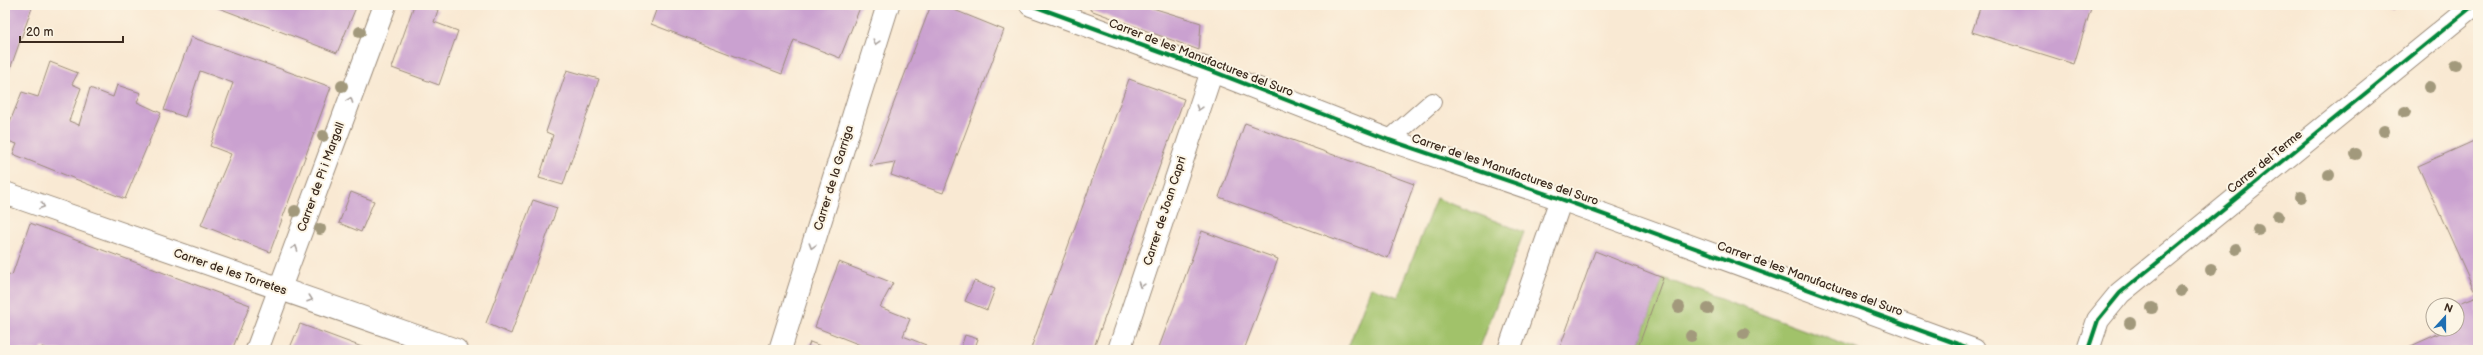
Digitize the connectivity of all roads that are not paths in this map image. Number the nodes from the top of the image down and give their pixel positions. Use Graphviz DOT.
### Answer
graph roads {
  1 [pos="384,5"];
  2 [pos="888,5"];
  3 [pos="1031,5"];
  4 [pos="2474,5"];
  5 [pos="1212,71"];
  6 [pos="1432,102"];
  7 [pos="1389,140"];
  8 [pos="5,193"];
  9 [pos="1560,199"];
  10 [pos="280,289"];
  11 [pos="257,350"];
  12 [pos="456,350"];
  13 [pos="780,350"];
  14 [pos="1119,350"];
  15 [pos="1509,350"];
  16 [pos="1974,350"];
  17 [pos="2088,350"];
  10 -- 1 [label="street, Carrer de Pi i Margall, one-way"];
  2 -- 13 [label="street, Carrer de la Garriga, one-way"];
  3 -- 5 [label="street, Carrer de les Manufactures del Suro"];
  4 -- 17 [label="street, Carrer del Terme"];
  5 -- 7 [label="street, Carrer de les Manufactures del Suro"];
  5 -- 14 [label="street, Carrer de Joan Capri, one-way"];
  6 -- 7 [label="lane"];
  7 -- 9 [label="street, Carrer de les Manufactures del Suro"];
  8 -- 10 [label="street, Carrer de les Torretes, one-way"];
  9 -- 15 [label="street"];
  9 -- 16 [label="street, Carrer de les Manufactures del Suro"];
  10 -- 11 [label="street, Carrer de Pi i Margall"];
  10 -- 12 [label="street, Carrer de les Torretes, one-way"];
}
